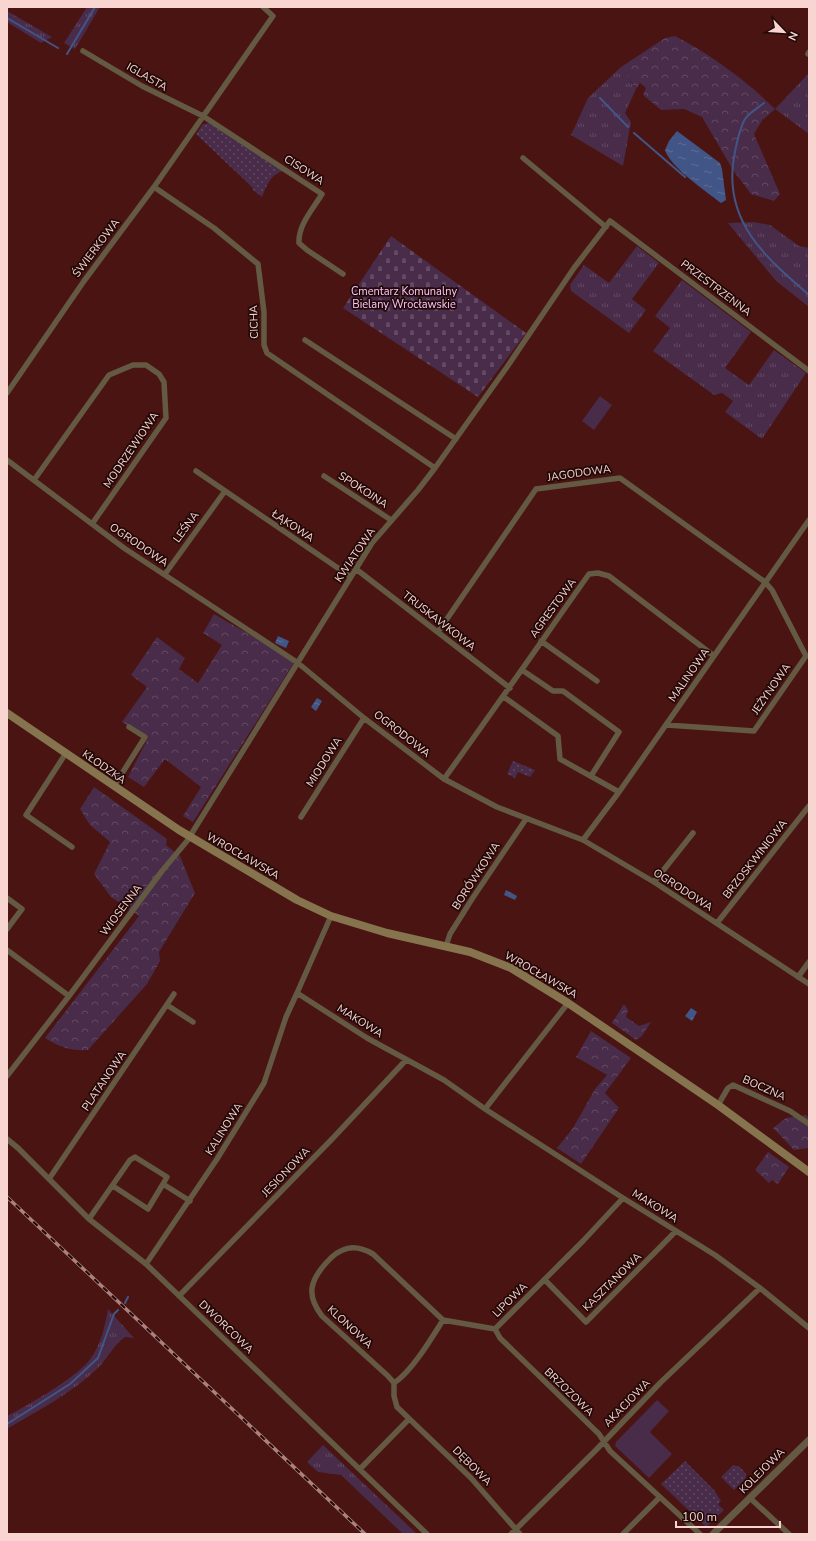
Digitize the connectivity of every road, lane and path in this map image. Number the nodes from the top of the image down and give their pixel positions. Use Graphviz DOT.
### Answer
graph roads {
  1 [pos="263,7"];
  2 [pos="84,50"];
  3 [pos="203,116"];
  4 [pos="523,158"];
  5 [pos="154,187"];
  6 [pos="610,221"];
  7 [pos="606,227"];
  8 [pos="343,274"];
  9 [pos="305,340"];
  10 [pos="809,372"];
  11 [pos="7,393"];
  12 [pos="456,439"];
  13 [pos="7,460"];
  14 [pos="435,468"];
  15 [pos="196,471"];
  16 [pos="324,476"];
  17 [pos="34,480"];
  18 [pos="224,491"];
  19 [pos="391,520"];
  20 [pos="809,520"];
  21 [pos="92,524"];
  22 [pos="356,569"];
  23 [pos="165,574"];
  24 [pos="351,577"];
  25 [pos="765,582"];
  26 [pos="438,632"];
  27 [pos="541,641"];
  28 [pos="714,656"];
  29 [pos="298,663"];
  30 [pos="522,670"];
  31 [pos="597,681"];
  32 [pos="510,688"];
  33 [pos="504,697"];
  34 [pos="7,714"];
  35 [pos="364,718"];
  36 [pos="667,725"];
  37 [pos="129,727"];
  38 [pos="66,753"];
  39 [pos="591,776"];
  40 [pos="444,779"];
  41 [pos="114,786"];
  42 [pos="620,792"];
  43 [pos="809,806"];
  44 [pos="301,817"];
  45 [pos="526,818"];
  46 [pos="693,832"];
  47 [pos="189,837"];
  48 [pos="583,840"];
  49 [pos="72,847"];
  50 [pos="654,882"];
  51 [pos="7,898"];
  52 [pos="331,916"];
  53 [pos="717,923"];
  54 [pos="7,929"];
  55 [pos="446,946"];
  56 [pos="7,950"];
  57 [pos="809,962"];
  58 [pos="798,977"];
  59 [pos="809,984"];
  60 [pos="297,993"];
  61 [pos="174,994"];
  62 [pos="69,996"];
  63 [pos="568,1003"];
  64 [pos="166,1005"];
  65 [pos="192,1022"];
  66 [pos="406,1060"];
  67 [pos="7,1076"];
  68 [pos="718,1105"];
  69 [pos="485,1109"];
  70 [pos="809,1124"];
  71 [pos="7,1139"];
  72 [pos="809,1172"];
  73 [pos="49,1179"];
  74 [pos="163,1184"];
  75 [pos="113,1186"];
  76 [pos="623,1198"];
  77 [pos="190,1201"];
  78 [pos="89,1219"];
  79 [pos="676,1231"];
  80 [pos="146,1264"];
  81 [pos="545,1280"];
  82 [pos="760,1288"];
  83 [pos="179,1296"];
  84 [pos="442,1320"];
  85 [pos="809,1328"];
  86 [pos="495,1329"];
  87 [pos="394,1383"];
  88 [pos="407,1418"];
  89 [pos="809,1440"];
  90 [pos="604,1441"];
  91 [pos="360,1469"];
  92 [pos="660,1497"];
  93 [pos="750,1498"];
  94 [pos="515,1533"];
  95 [pos="427,1534"];
  96 [pos="623,1534"];
  97 [pos="700,1534"];
  98 [pos="714,1534"];
  99 [pos="789,1534"];
  1 -- 3 [label="street, ŚWIERKOWA"];
  2 -- 3 [label="street, IGLASTA"];
  3 -- 5 [label="street, ŚWIERKOWA"];
  3 -- 8 [label="street, CISOWA"];
  4 -- 7 [label="street"];
  5 -- 11 [label="street, ŚWIERKOWA"];
  5 -- 14 [label="street, CICHA"];
  6 -- 7 [label="street, KWIATOWA"];
  6 -- 10 [label="street, PRZESTRZENNA"];
  7 -- 12 [label="street, KWIATOWA"];
  9 -- 12 [label="street"];
  12 -- 14 [label="street, KWIATOWA"];
  13 -- 17 [label="street, OGRODOWA"];
  14 -- 19 [label="street, KWIATOWA"];
  15 -- 18 [label="street, ŁĄKOWA"];
  16 -- 19 [label="street, SPOKOJNA"];
  17 -- 21 [label="street, OGRODOWA"];
  17 -- 21 [label="street, MODRZEWIOWA"];
  18 -- 23 [label="street, LEŚNA"];
  18 -- 24 [label="street, ŁĄKOWA"];
  19 -- 22 [label="street, KWIATOWA"];
  20 -- 25 [label="street, MALINOWA"];
  21 -- 23 [label="street, OGRODOWA"];
  22 -- 24 [label="street, KWIATOWA"];
  22 -- 26 [label="street, TRUSKAWKOWA"];
  23 -- 29 [label="street, OGRODOWA"];
  24 -- 29 [label="street, KWIATOWA"];
  25 -- 26 [label="street, JAGODOWA"];
  25 -- 28 [label="street, MALINOWA"];
  25 -- 36 [label="street, JEŻYNOWA"];
  26 -- 32 [label="street, TRUSKAWKOWA"];
  27 -- 28 [label="street, AGRESTOWA"];
  27 -- 30 [label="street, AGRESTOWA"];
  27 -- 31 [label="street"];
  28 -- 36 [label="street, MALINOWA"];
  29 -- 35 [label="street, OGRODOWA"];
  29 -- 47 [label="street, KWIATOWA"];
  30 -- 32 [label="street, AGRESTOWA"];
  30 -- 39 [label="street"];
  32 -- 33 [label="street, AGRESTOWA"];
  33 -- 39 [label="street"];
  33 -- 40 [label="street, AGRESTOWA"];
  34 -- 38 [label="main road, KŁODZKA"];
  35 -- 40 [label="street, OGRODOWA"];
  35 -- 44 [label="street, MIODOWA"];
  36 -- 42 [label="street, MALINOWA"];
  37 -- 41 [label="street"];
  38 -- 41 [label="main road, KŁODZKA"];
  38 -- 49 [label="street"];
  39 -- 42 [label="street"];
  40 -- 45 [label="street, OGRODOWA"];
  41 -- 47 [label="main road, KŁODZKA"];
  42 -- 48 [label="street, MALINOWA"];
  43 -- 53 [label="street, BRZOSKWINIOWA"];
  45 -- 48 [label="street, OGRODOWA"];
  45 -- 55 [label="street, BORÓWKOWA"];
  46 -- 50 [label="street"];
  47 -- 52 [label="main road, WROCŁAWSKA"];
  47 -- 62 [label="street, WIOSENNA"];
  48 -- 50 [label="street, OGRODOWA"];
  50 -- 53 [label="street, OGRODOWA"];
  51 -- 54 [label="street"];
  52 -- 55 [label="main road, WROCŁAWSKA"];
  52 -- 60 [label="street"];
  53 -- 58 [label="street, OGRODOWA"];
  55 -- 63 [label="main road, WROCŁAWSKA"];
  56 -- 62 [label="street"];
  57 -- 58 [label="street"];
  58 -- 59 [label="street, OGRODOWA"];
  60 -- 66 [label="street, MAKOWA"];
  60 -- 77 [label="street, KALINOWA"];
  61 -- 64 [label="street, PLATANOWA"];
  62 -- 67 [label="street, WIOSENNA"];
  63 -- 68 [label="main road, WROCŁAWSKA"];
  63 -- 69 [label="street"];
  64 -- 65 [label="street"];
  64 -- 73 [label="street, PLATANOWA"];
  66 -- 69 [label="street, MAKOWA"];
  66 -- 83 [label="street, JESIONOWA"];
  68 -- 70 [label="street, BOCZNA"];
  68 -- 72 [label="main road, WROCŁAWSKA"];
  69 -- 76 [label="street, MAKOWA"];
  71 -- 73 [label="street, DWORCOWA"];
  73 -- 78 [label="street, DWORCOWA"];
  74 -- 75 [label="street"];
  74 -- 75 [label="street"];
  74 -- 77 [label="street"];
  75 -- 78 [label="street"];
  76 -- 79 [label="street, MAKOWA"];
  76 -- 81 [label="street, LIPOWA"];
  77 -- 80 [label="street, KALINOWA"];
  78 -- 80 [label="street, DWORCOWA"];
  79 -- 81 [label="street, KASZTANOWA"];
  79 -- 82 [label="street, MAKOWA"];
  80 -- 83 [label="street, DWORCOWA"];
  81 -- 86 [label="street, LIPOWA"];
  82 -- 85 [label="street, MAKOWA"];
  82 -- 90 [label="street, AKACJOWA"];
  83 -- 91 [label="street, DWORCOWA"];
  84 -- 86 [label="street, LIPOWA"];
  84 -- 87 [label="street"];
  84 -- 87 [label="street, KLONOWA"];
  86 -- 90 [label="street, BRZOZOWA"];
  87 -- 88 [label="street"];
  88 -- 91 [label="street"];
  88 -- 94 [label="street, DĘBOWA"];
  89 -- 93 [label="street, KOLEJOWA"];
  90 -- 92 [label="street, BRZOZOWA"];
  90 -- 94 [label="street, AKACJOWA"];
  91 -- 95 [label="street, DWORCOWA"];
  92 -- 96 [label="street"];
  92 -- 97 [label="street, BRZOZOWA"];
  93 -- 98 [label="street, KOLEJOWA"];
  93 -- 99 [label="street"];
}
